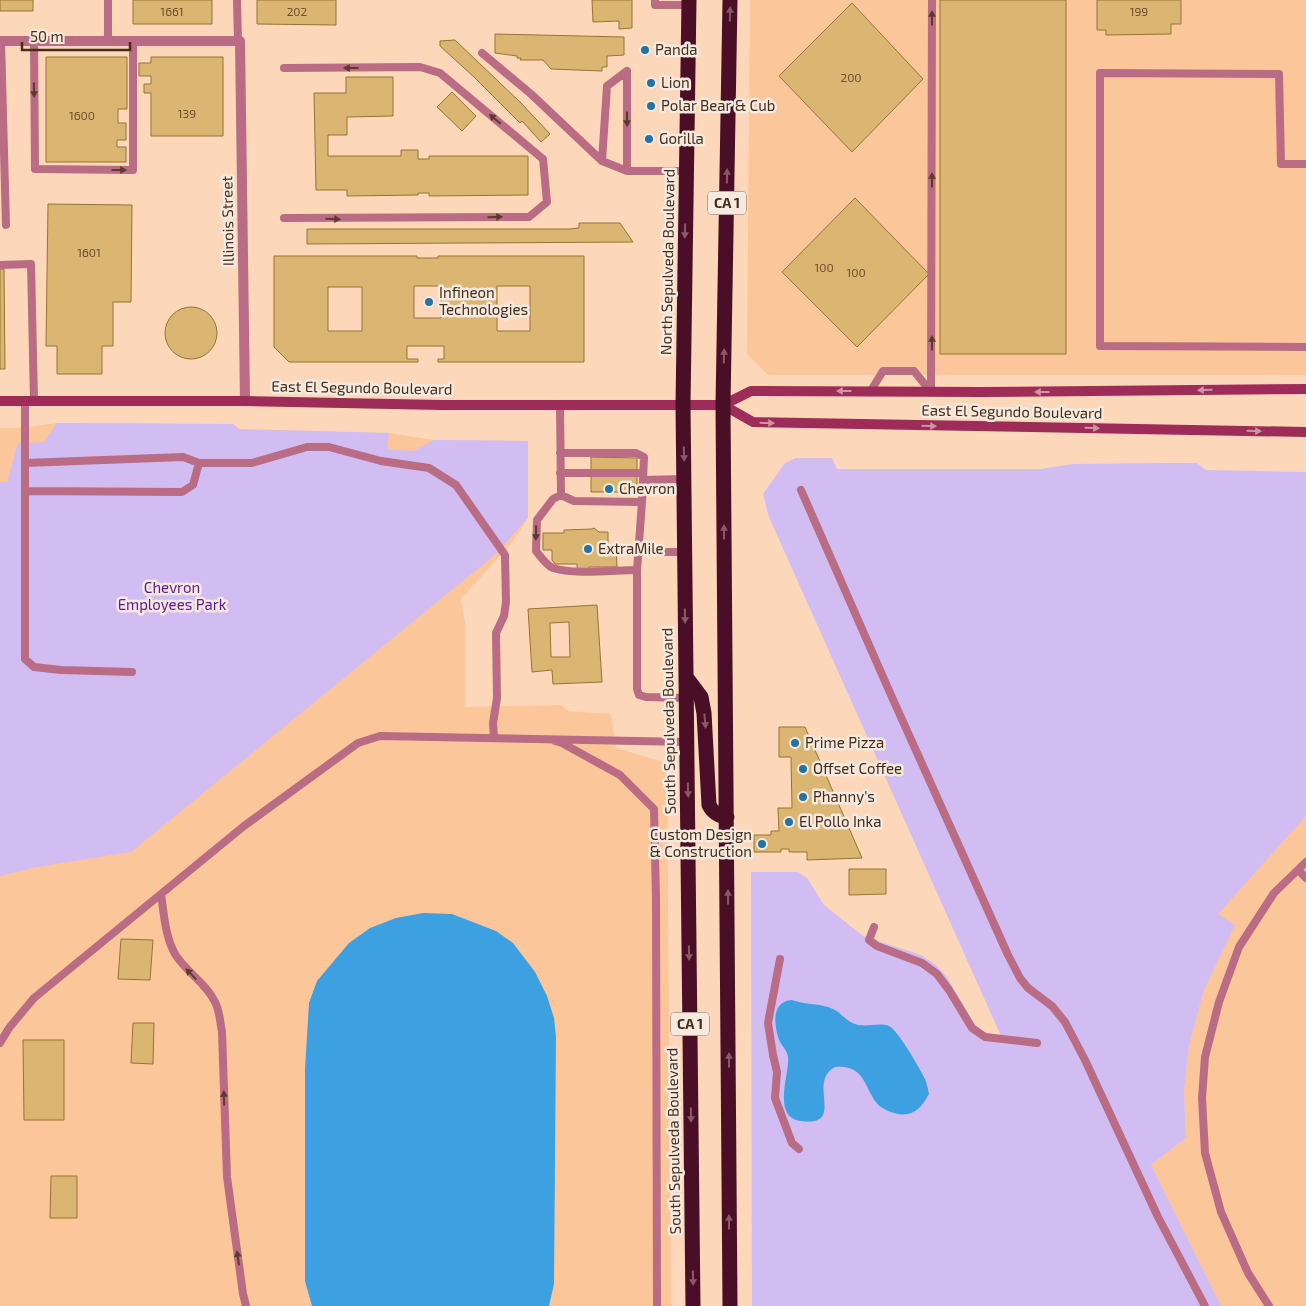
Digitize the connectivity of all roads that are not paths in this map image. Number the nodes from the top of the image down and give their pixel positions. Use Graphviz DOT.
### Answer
graph roads {
  1 [pos="108,0"];
  2 [pos="237,0"];
  3 [pos="655,0"];
  4 [pos="730,0"];
  5 [pos="932,0"];
  6 [pos="689,2"];
  7 [pos="239,41"];
  8 [pos="1,42"];
  9 [pos="34,42"];
  10 [pos="108,42"];
  11 [pos="133,42"];
  12 [pos="482,53"];
  13 [pos="284,68"];
  14 [pos="602,161"];
  15 [pos="1306,164"];
  16 [pos="627,171"];
  17 [pos="686,171"];
  18 [pos="284,218"];
  19 [pos="6,225"];
  20 [pos="0,265"];
  21 [pos="1306,347"];
  22 [pos="1306,389"];
  23 [pos="870,392"];
  24 [pos="931,392"];
  25 [pos="0,401"];
  26 [pos="29,401"];
  27 [pos="245,401"];
  28 [pos="560,405"];
  29 [pos="683,405"];
  30 [pos="723,405"];
  31 [pos="1306,432"];
  32 [pos="560,453"];
  33 [pos="25,462"];
  34 [pos="200,463"];
  35 [pos="560,473"];
  36 [pos="643,477"];
  37 [pos="684,479"];
  38 [pos="801,490"];
  39 [pos="25,491"];
  40 [pos="561,495"];
  41 [pos="642,502"];
  42 [pos="639,552"];
  43 [pos="685,552"];
  44 [pos="637,570"];
  45 [pos="132,672"];
  46 [pos="686,677"];
  47 [pos="686,698"];
  48 [pos="494,738"];
  49 [pos="544,739"];
  50 [pos="687,742"];
  51 [pos="727,817"];
  52 [pos="1306,862"];
  53 [pos="1298,870"];
  54 [pos="1306,878"];
  55 [pos="161,894"];
  56 [pos="874,927"];
  57 [pos="780,959"];
  58 [pos="0,1043"];
  59 [pos="1037,1043"];
  60 [pos="800,1149"];
  61 [pos="246,1306"];
  62 [pos="656,1306"];
  63 [pos="693,1306"];
  64 [pos="730,1306"];
  65 [pos="1205,1306"];
  66 [pos="1269,1306"];
  1 -- 10 [label="lane"];
  2 -- 7 [label="lane"];
  3 -- 6 [label="lane"];
  30 -- 4 [label="highway, CA 1, one-way"];
  24 -- 5 [label="lane, one-way"];
  6 -- 17 [label="highway, North Sepulveda Boulevard / CA 1"];
  7 -- 11 [label="street"];
  7 -- 27 [label="street, Illinois Street"];
  8 -- 9 [label="street"];
  8 -- 19 [label="lane"];
  9 -- 10 [label="street"];
  9 -- 11 [label="lane, one-way"];
  10 -- 11 [label="street"];
  12 -- 14 [label="lane"];
  18 -- 13 [label="lane, one-way"];
  14 -- 16 [label="lane"];
  14 -- 16 [label="lane, one-way"];
  15 -- 21 [label="lane"];
  16 -- 17 [label="lane"];
  17 -- 29 [label="highway, North Sepulveda Boulevard / CA 1, one-way"];
  20 -- 26 [label="lane"];
  22 -- 24 [label="main road, East El Segundo Boulevard, one-way"];
  23 -- 24 [label="main road, East El Segundo Boulevard"];
  23 -- 24 [label="lane"];
  23 -- 30 [label="main road, East El Segundo Boulevard, one-way"];
  25 -- 26 [label="main road, East El Segundo Boulevard"];
  26 -- 27 [label="main road, East El Segundo Boulevard"];
  26 -- 33 [label="lane"];
  27 -- 28 [label="main road, East El Segundo Boulevard"];
  28 -- 29 [label="main road, East El Segundo Boulevard"];
  28 -- 32 [label="lane"];
  29 -- 30 [label="main road, East El Segundo Boulevard"];
  29 -- 37 [label="highway, South Sepulveda Boulevard / CA 1, one-way"];
  30 -- 31 [label="main road, East El Segundo Boulevard, one-way"];
  51 -- 30 [label="highway, CA 1, one-way"];
  32 -- 35 [label="lane"];
  32 -- 36 [label="lane"];
  33 -- 34 [label="lane"];
  33 -- 39 [label="lane"];
  34 -- 39 [label="lane"];
  34 -- 48 [label="lane"];
  35 -- 36 [label="lane"];
  35 -- 40 [label="lane"];
  36 -- 37 [label="lane"];
  36 -- 41 [label="lane"];
  37 -- 43 [label="highway, South Sepulveda Boulevard / CA 1"];
  38 -- 65 [label="lane"];
  39 -- 45 [label="lane"];
  40 -- 41 [label="lane"];
  40 -- 44 [label="lane, one-way"];
  41 -- 42 [label="lane"];
  42 -- 43 [label="lane"];
  42 -- 44 [label="lane"];
  43 -- 46 [label="highway, South Sepulveda Boulevard / CA 1, one-way"];
  44 -- 47 [label="lane"];
  46 -- 47 [label="highway, South Sepulveda Boulevard / CA 1"];
  46 -- 51 [label="highway, one-way"];
  47 -- 50 [label="highway, South Sepulveda Boulevard / CA 1"];
  48 -- 49 [label="lane"];
  48 -- 55 [label="lane"];
  49 -- 50 [label="lane"];
  49 -- 62 [label="lane"];
  50 -- 63 [label="highway, South Sepulveda Boulevard / CA 1, one-way"];
  64 -- 51 [label="highway, CA 1, one-way"];
  52 -- 53 [label="lane"];
  53 -- 54 [label="lane"];
  53 -- 66 [label="lane"];
  55 -- 58 [label="lane"];
  61 -- 55 [label="lane, one-way"];
  56 -- 59 [label="lane"];
  57 -- 60 [label="lane"];
}
